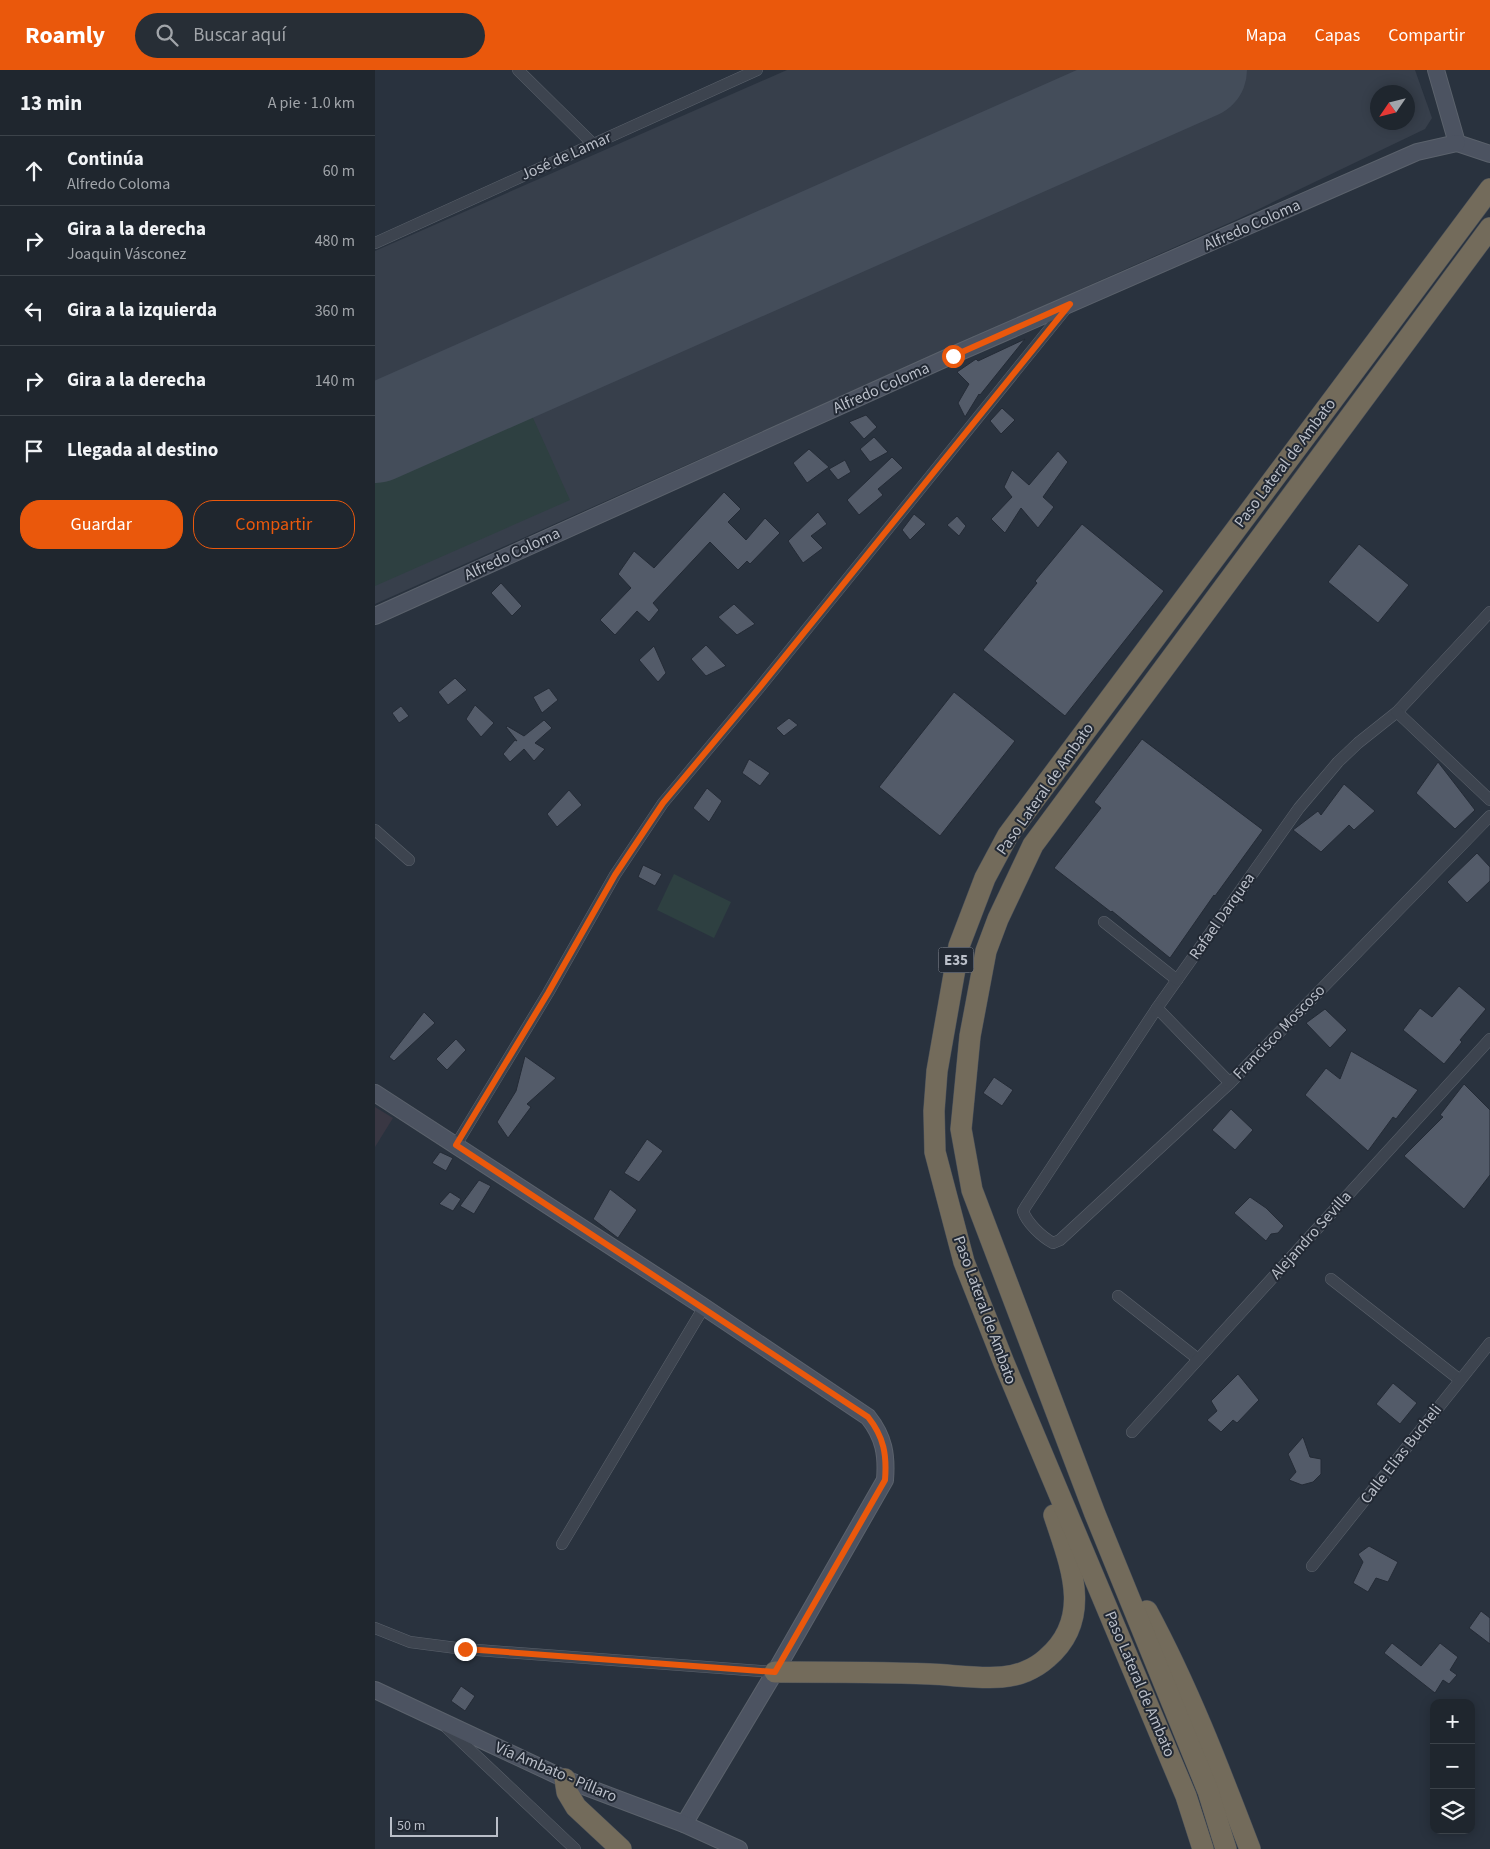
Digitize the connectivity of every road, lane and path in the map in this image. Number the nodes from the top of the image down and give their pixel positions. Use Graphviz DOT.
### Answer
graph roads {
  1 [pos="518,70"];
  2 [pos="757,70"];
  3 [pos="1436,70"];
  4 [pos="1457,143"];
  5 [pos="593,144"];
  6 [pos="1490,154"];
  7 [pos="1490,190"];
  8 [pos="1490,228"];
  9 [pos="375,243"];
  10 [pos="1070,304"];
  11 [pos="1263,493"];
  12 [pos="1283,508"];
  13 [pos="1490,612"];
  14 [pos="375,616"];
  15 [pos="1397,712"];
  16 [pos="1490,800"];
  17 [pos="1490,816"];
  18 [pos="375,830"];
  19 [pos="409,860"];
  20 [pos="1104,922"];
  21 [pos="1177,980"];
  22 [pos="1157,1008"];
  23 [pos="1490,1039"];
  24 [pos="1230,1083"];
  25 [pos="375,1093"];
  26 [pos="456,1145"];
  27 [pos="1060,1240"];
  28 [pos="1331,1280"];
  29 [pos="1118,1296"];
  30 [pos="703,1307"];
  31 [pos="1490,1343"];
  32 [pos="1198,1359"];
  33 [pos="1004,1363"];
  34 [pos="1459,1380"];
  35 [pos="1132,1432"];
  36 [pos="1095,1514"];
  37 [pos="562,1544"];
  38 [pos="1312,1566"];
  39 [pos="375,1628"];
  40 [pos="775,1672"];
  41 [pos="375,1690"];
  42 [pos="437,1719"];
  43 [pos="565,1780"];
  44 [pos="684,1824"];
  45 [pos="575,1849"];
  46 [pos="621,1849"];
  47 [pos="739,1849"];
  48 [pos="1203,1849"];
  49 [pos="1226,1849"];
  50 [pos="1250,1849"];
  1 -- 5 [label="street"];
  2 -- 5 [label="street, José de Lamar"];
  3 -- 4 [label="street"];
  4 -- 6 [label="street"];
  4 -- 10 [label="street, Alfredo Coloma"];
  5 -- 9 [label="street, José de Lamar"];
  7 -- 11 [label="highway, Paso Lateral de Ambato / E35"];
  8 -- 12 [label="highway, Paso Lateral de Ambato / E35"];
  10 -- 14 [label="street, Alfredo Coloma"];
  10 -- 26 [label="street"];
  11 -- 12 [label="highway"];
  11 -- 33 [label="highway, Paso Lateral de Ambato / E35"];
  12 -- 36 [label="highway, Paso Lateral de Ambato / E35"];
  13 -- 15 [label="street, Rafael Darquea"];
  15 -- 16 [label="street"];
  15 -- 21 [label="street, Rafael Darquea"];
  17 -- 24 [label="street, Francisco Moscoso"];
  18 -- 19 [label="street"];
  20 -- 21 [label="street"];
  21 -- 22 [label="street, Rafael Darquea"];
  22 -- 24 [label="street"];
  22 -- 27 [label="street, Rafael Darquea"];
  23 -- 32 [label="street, Alejandro Sevilla"];
  24 -- 27 [label="street, Francisco Moscoso"];
  25 -- 26 [label="street"];
  26 -- 30 [label="street"];
  28 -- 34 [label="street"];
  29 -- 32 [label="street"];
  30 -- 37 [label="street"];
  30 -- 40 [label="street"];
  31 -- 34 [label="street, Calle Elias Bucheli"];
  32 -- 35 [label="street, Alejandro Sevilla"];
  33 -- 40 [label="highway"];
  33 -- 48 [label="highway, Paso Lateral de Ambato / E35"];
  34 -- 38 [label="street, Calle Elias Bucheli"];
  36 -- 49 [label="highway, Paso Lateral de Ambato / E35"];
  36 -- 50 [label="highway"];
  39 -- 40 [label="street"];
  40 -- 44 [label="street"];
  41 -- 42 [label="street, Vía Ambato - Píllaro"];
  42 -- 43 [label="street, Vía Ambato - Píllaro"];
  42 -- 45 [label="street"];
  43 -- 44 [label="street, Vía Ambato - Píllaro"];
  43 -- 46 [label="highway"];
  44 -- 47 [label="street, Vía Ambato - Píllaro"];
}
